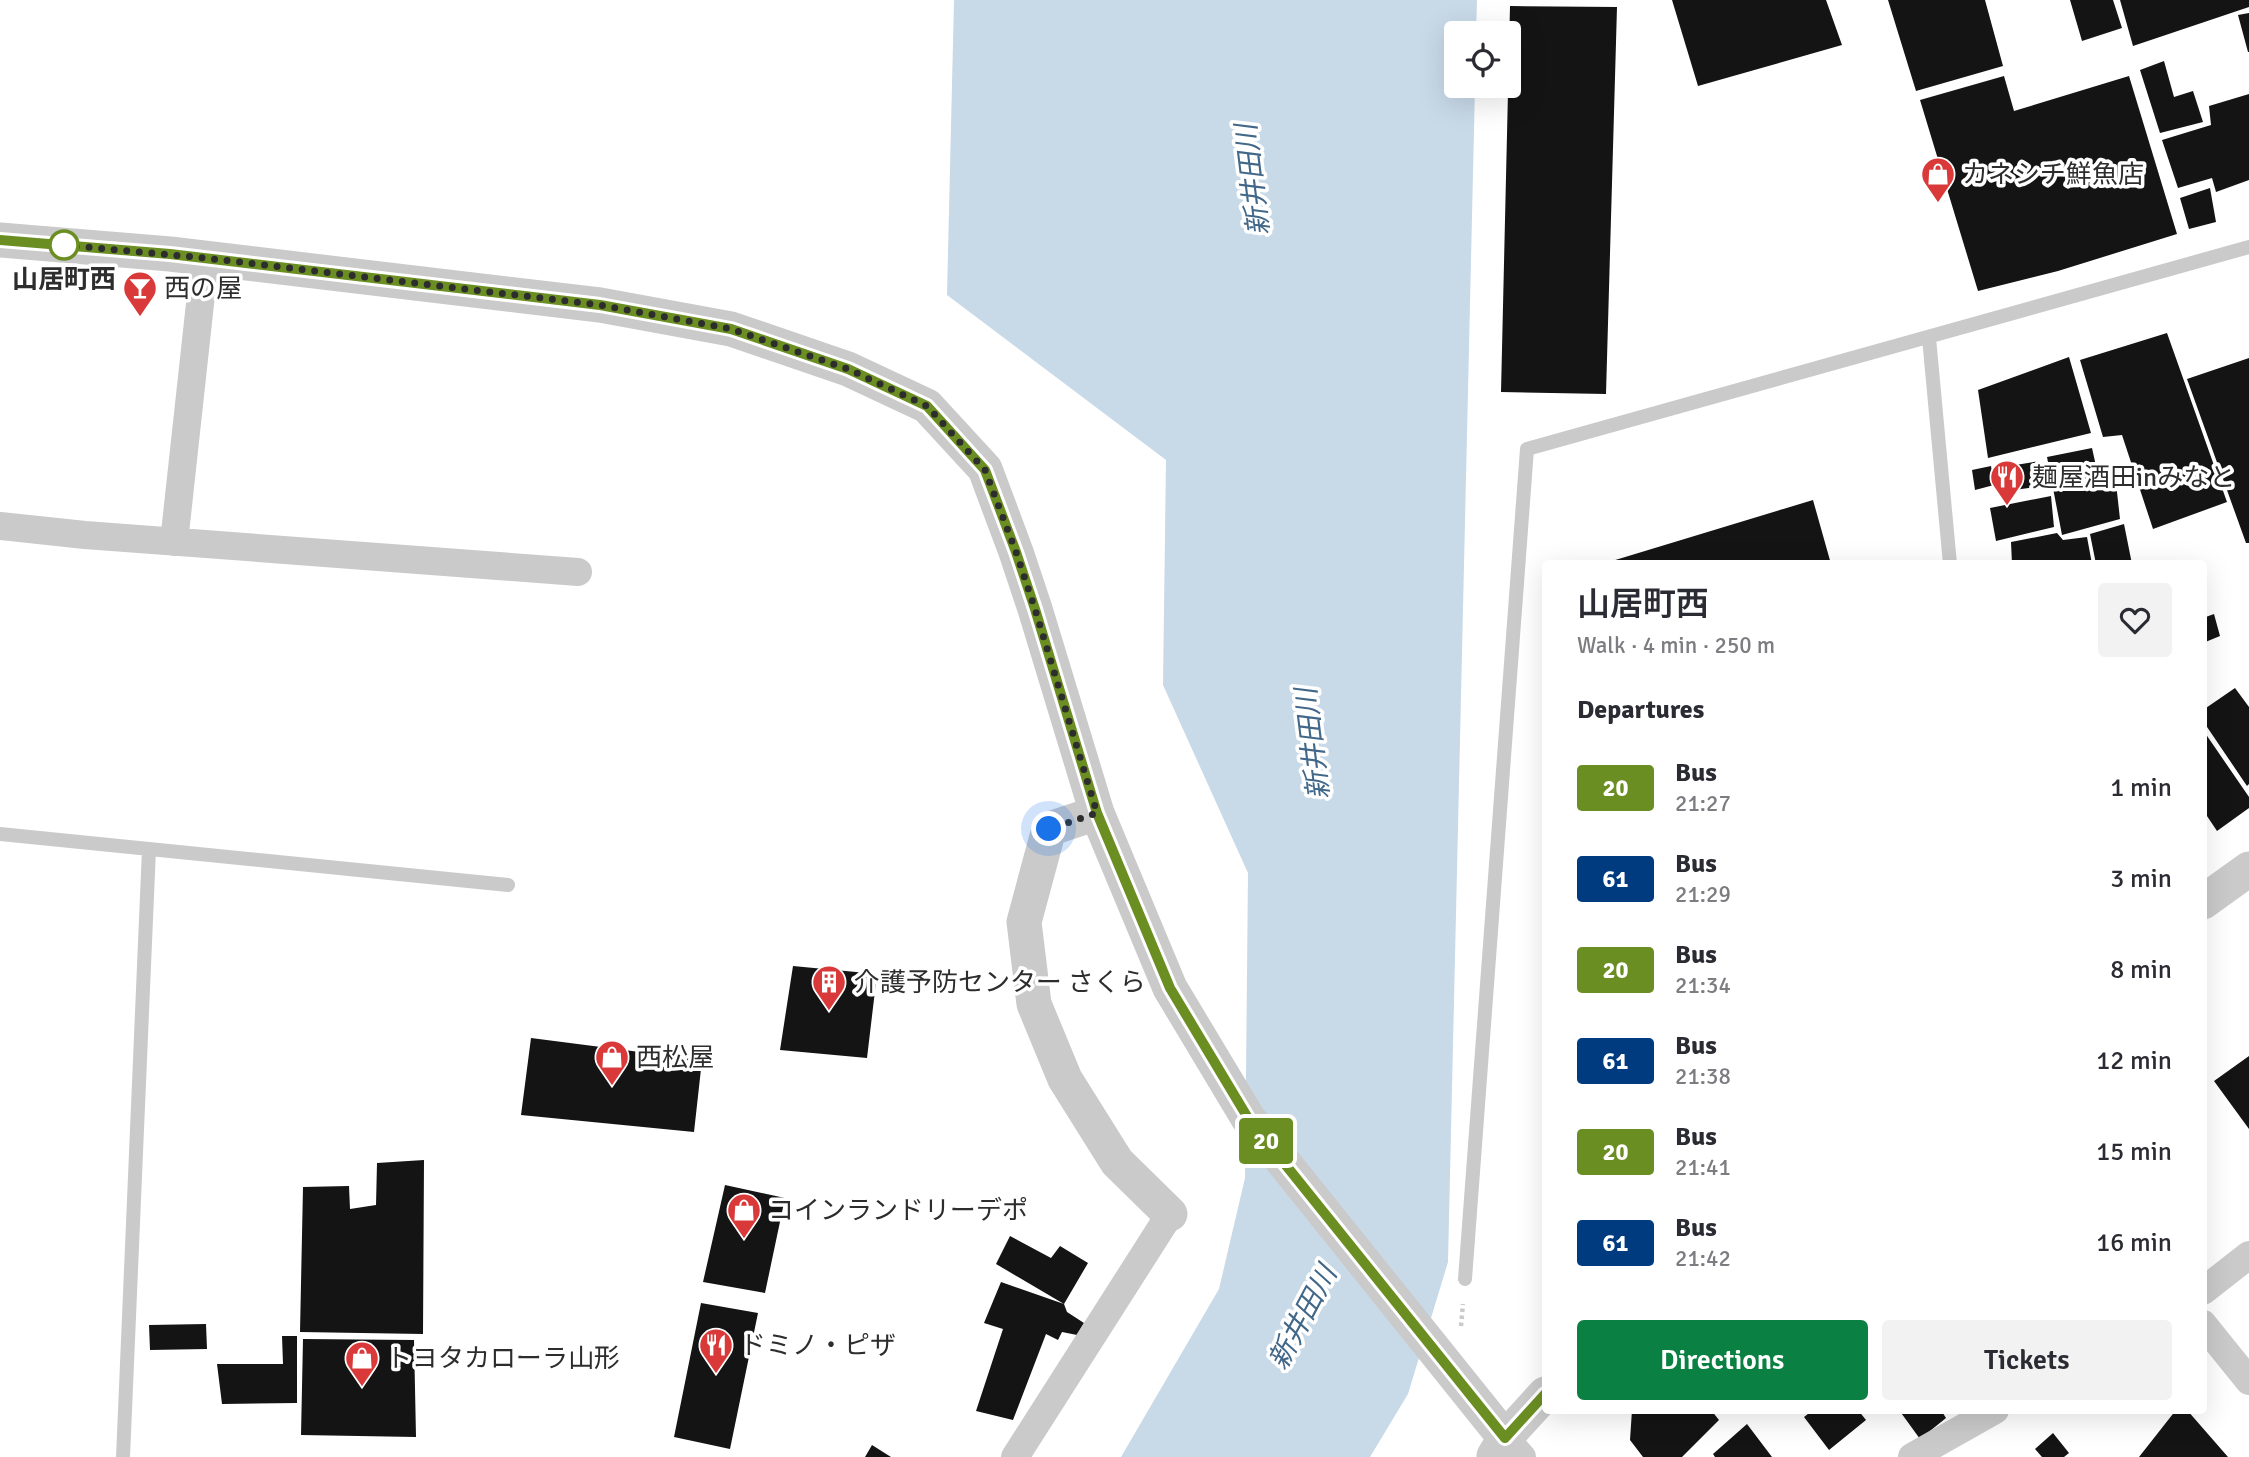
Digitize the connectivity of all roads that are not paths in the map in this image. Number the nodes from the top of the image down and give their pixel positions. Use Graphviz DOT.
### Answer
graph roads {
  1 [pos="0,240"];
  2 [pos="2249,247"];
  3 [pos="205,258"];
  4 [pos="1929,338"];
  5 [pos="0,526"];
  6 [pos="174,542"];
  7 [pos="1951,560"];
  8 [pos="578,572"];
  9 [pos="1097,813"];
  10 [pos="0,834"];
  11 [pos="149,849"];
  12 [pos="2249,869"];
  13 [pos="508,884"];
  14 [pos="2207,899"];
  15 [pos="1170,1214"];
  16 [pos="2249,1255"];
  17 [pos="1465,1279"];
  18 [pos="2207,1288"];
  19 [pos="2207,1329"];
  20 [pos="2249,1381"];
  21 [pos="1542,1398"];
  22 [pos="1988,1414"];
  23 [pos="1507,1451"];
  24 [pos="123,1457"];
  25 [pos="1014,1457"];
  26 [pos="1912,1457"];
  1 -- 3 [label="street"];
  2 -- 4 [label="lane"];
  3 -- 6 [label="street"];
  3 -- 9 [label="street"];
  4 -- 7 [label="lane"];
  4 -- 17 [label="lane"];
  5 -- 6 [label="street"];
  6 -- 8 [label="street"];
  9 -- 15 [label="street"];
  9 -- 23 [label="street"];
  10 -- 11 [label="lane"];
  11 -- 13 [label="lane"];
  11 -- 24 [label="lane"];
  12 -- 14 [label="street"];
  15 -- 25 [label="street"];
  16 -- 18 [label="street"];
  19 -- 20 [label="street"];
  21 -- 23 [label="street"];
  22 -- 26 [label="street"];
}
